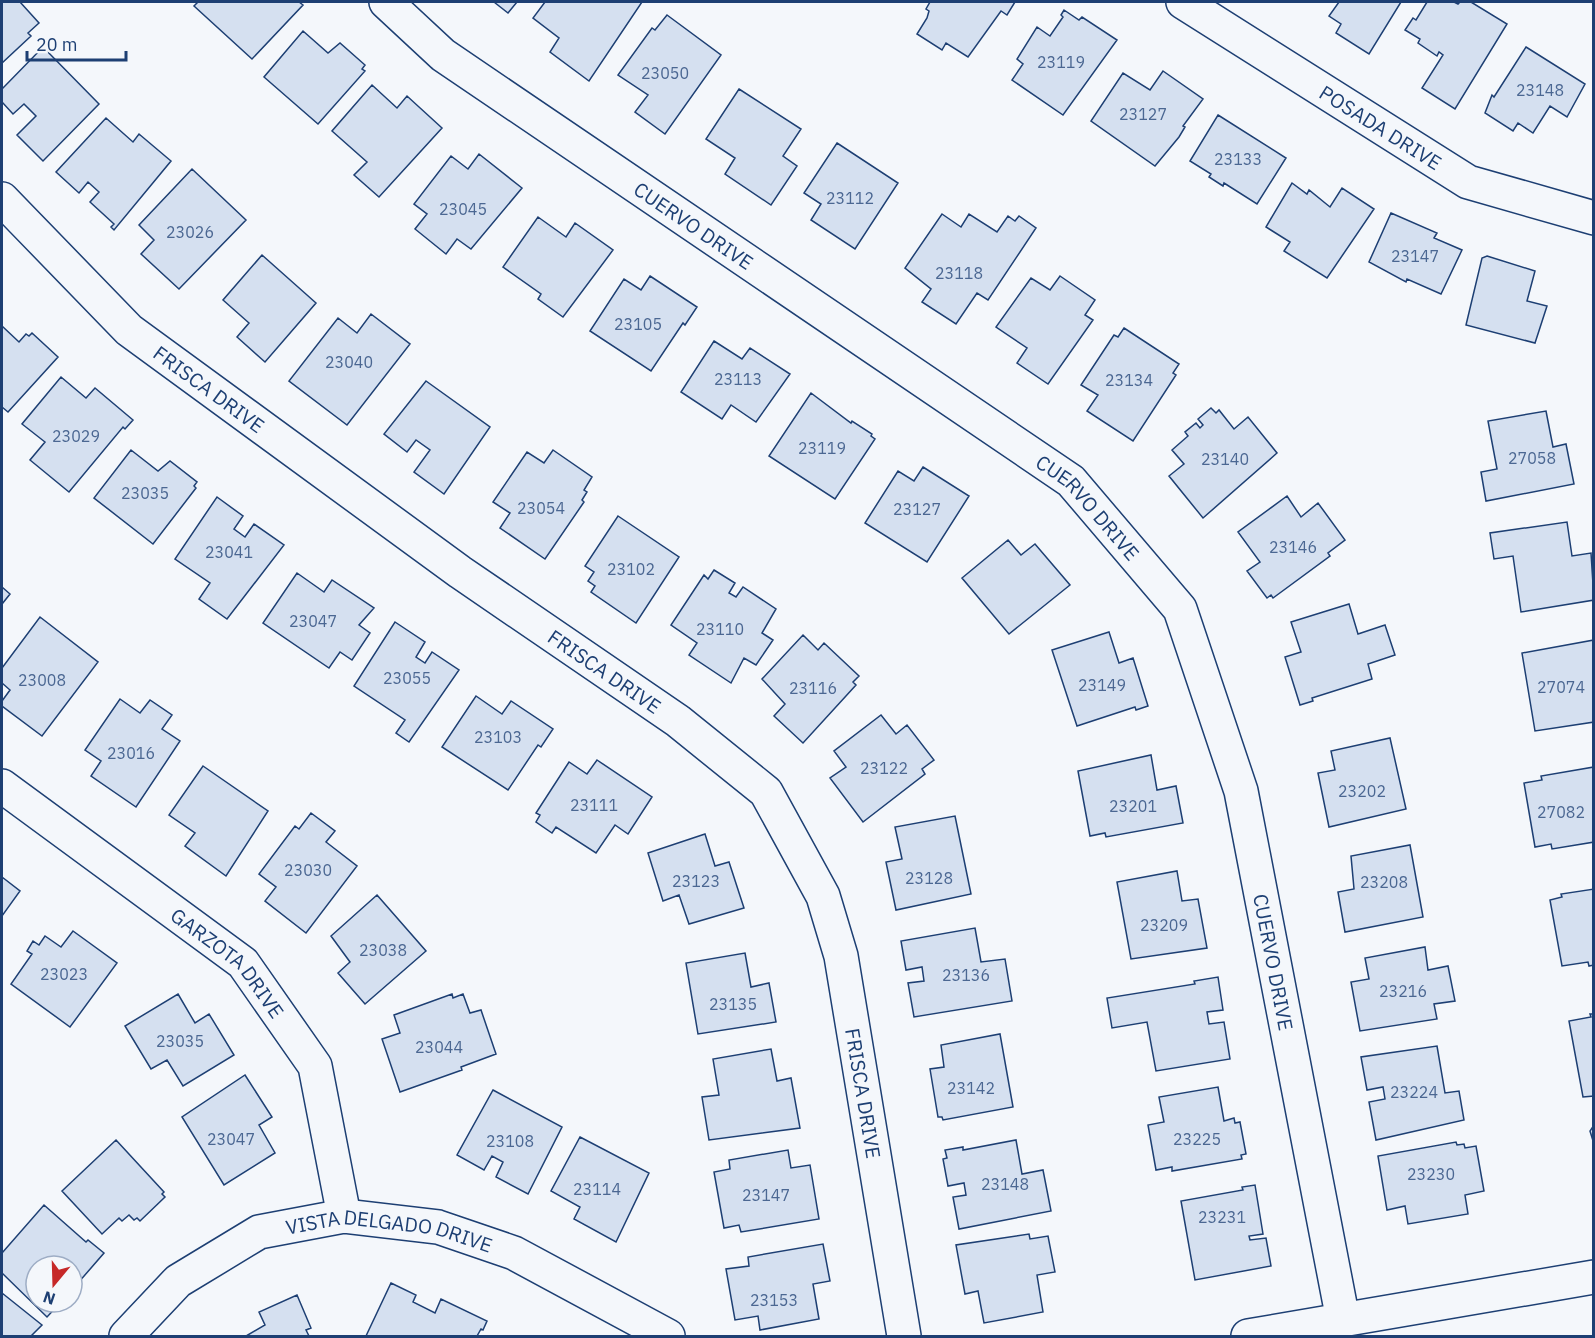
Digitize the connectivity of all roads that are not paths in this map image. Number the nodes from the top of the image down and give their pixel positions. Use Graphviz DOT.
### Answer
graph roads {
  1 [pos="386,2"];
  2 [pos="1183,2"];
  3 [pos="2,199"];
  4 [pos="1593,218"];
  5 [pos="2,786"];
  6 [pos="345,1216"];
  7 [pos="1593,1277"];
  8 [pos="1343,1320"];
  9 [pos="126,1336"];
  10 [pos="668,1336"];
  11 [pos="904,1336"];
  12 [pos="1248,1336"];
  1 -- 8 [label="street, CUERVO DRIVE"];
  2 -- 4 [label="street, POSADA DRIVE"];
  3 -- 11 [label="street, FRISCA DRIVE"];
  5 -- 6 [label="street, GARZOTA DRIVE"];
  6 -- 9 [label="street, VISTA DELGADO DRIVE"];
  6 -- 10 [label="street, VISTA DELGADO DRIVE"];
  7 -- 8 [label="street"];
  8 -- 12 [label="street"];
}
